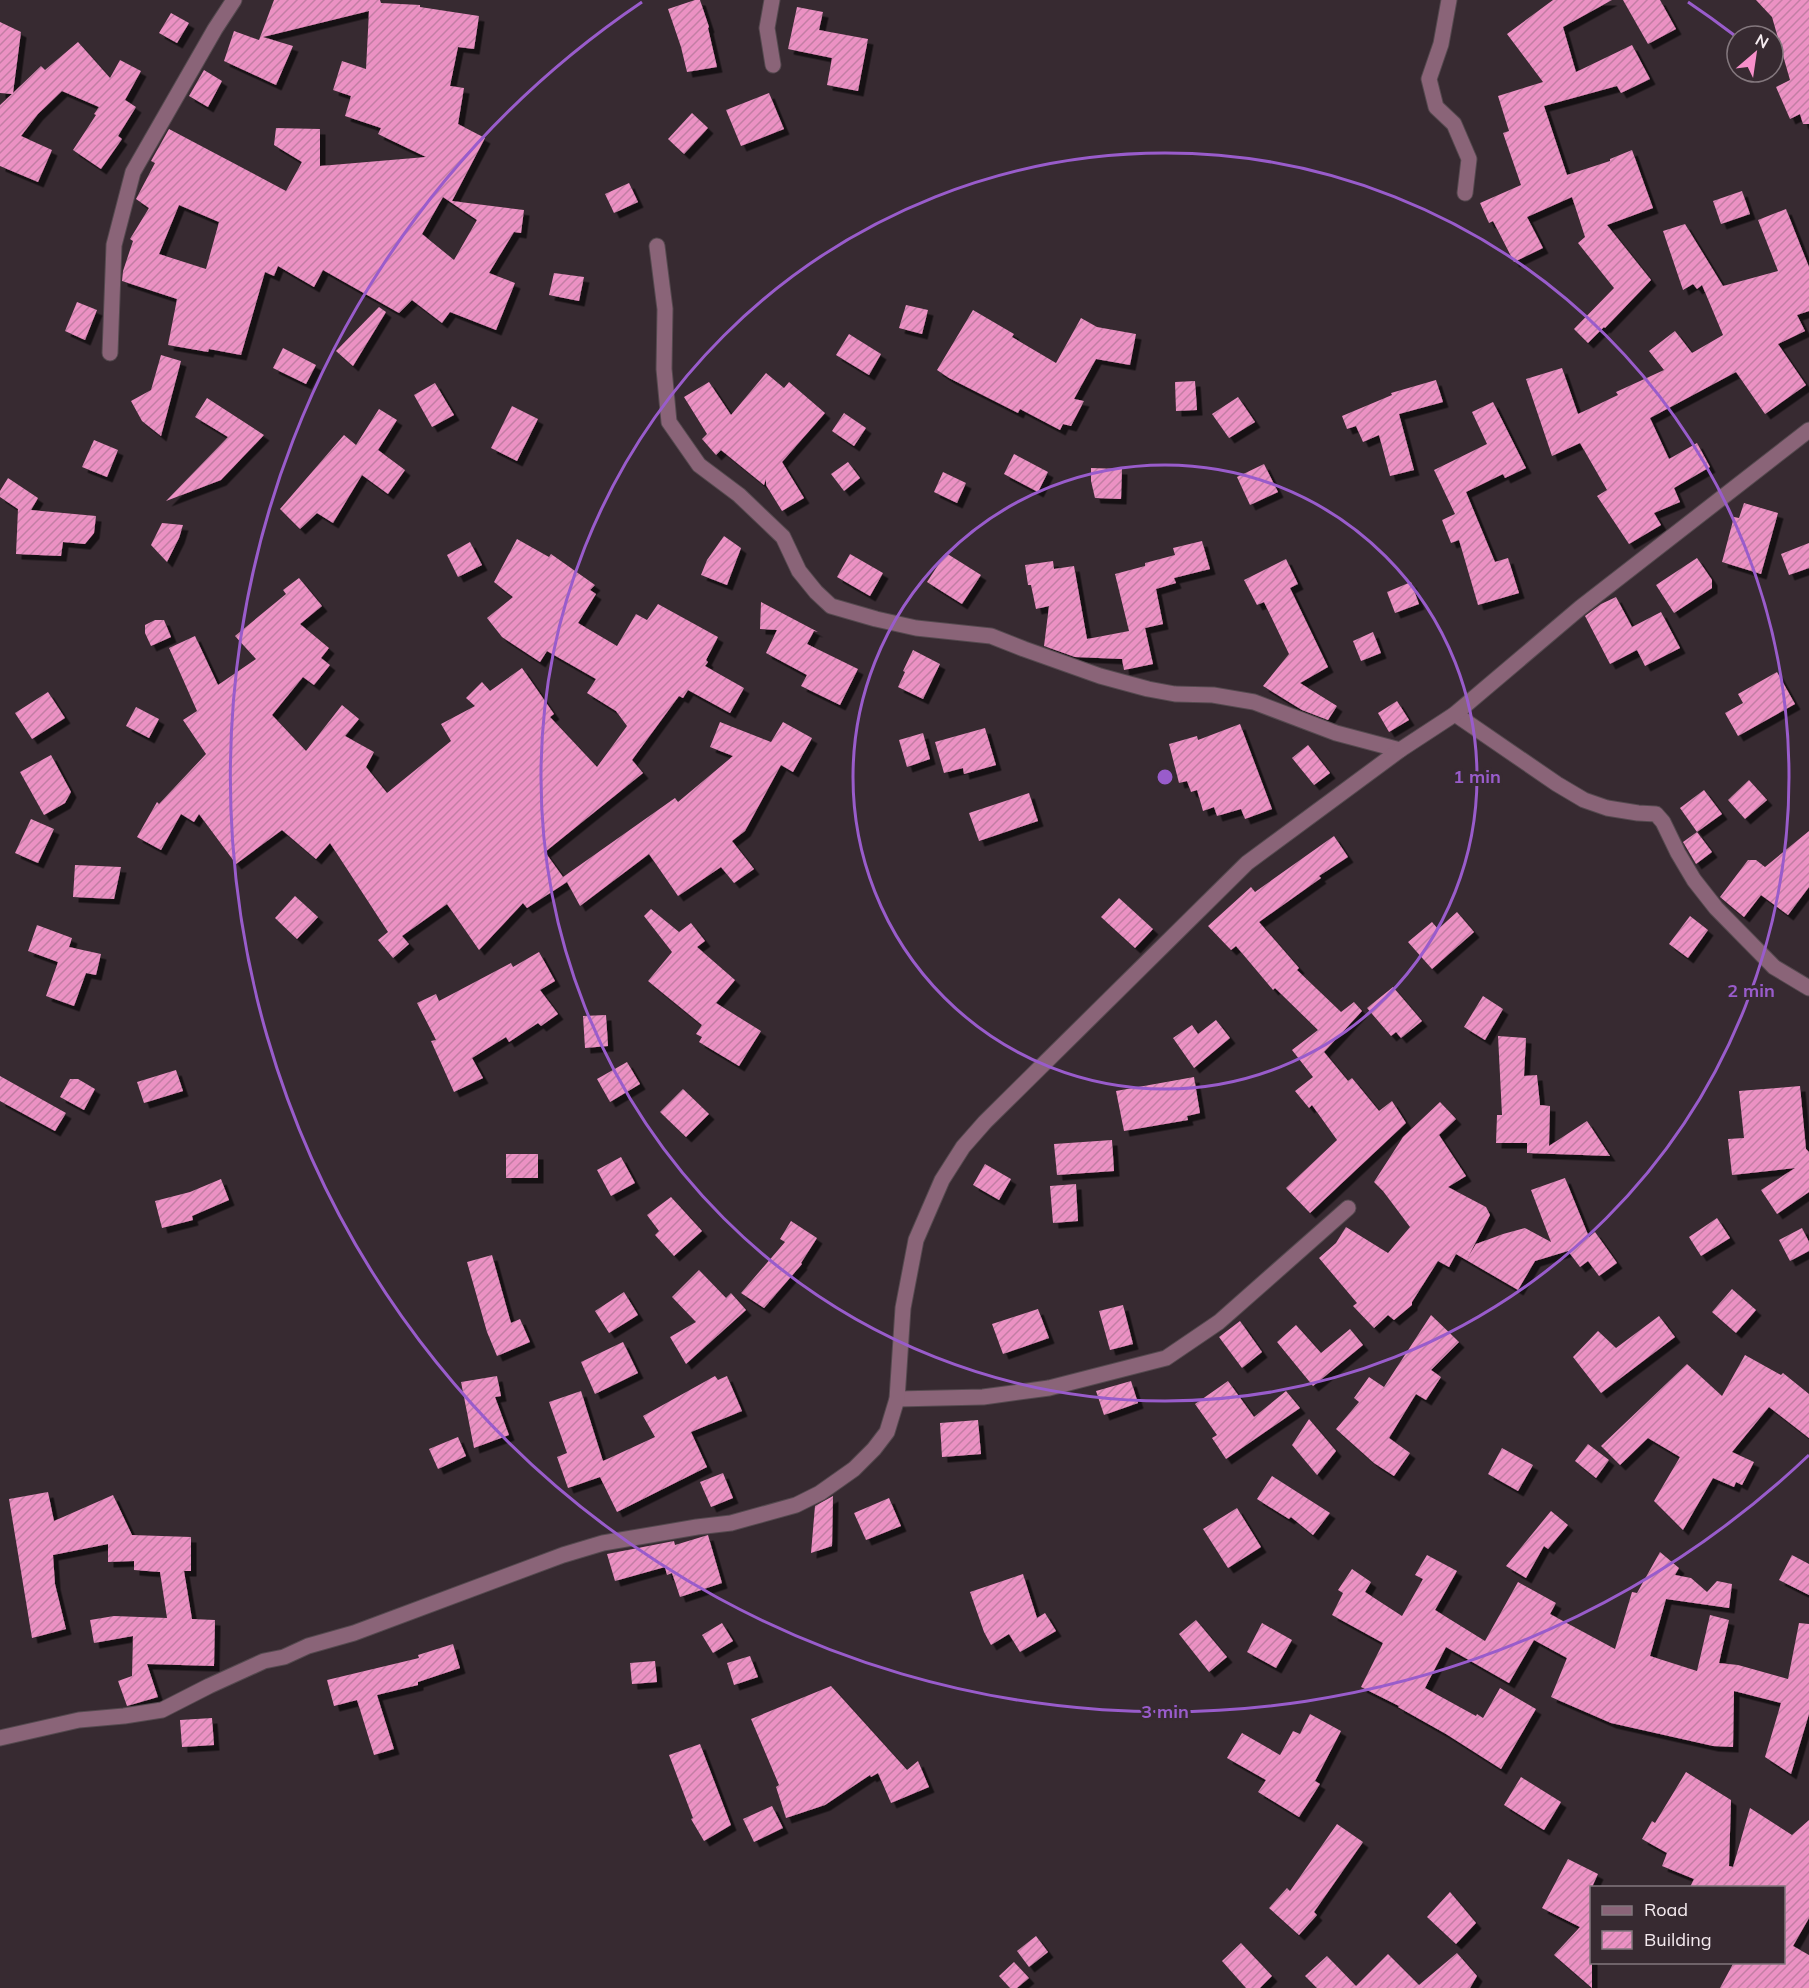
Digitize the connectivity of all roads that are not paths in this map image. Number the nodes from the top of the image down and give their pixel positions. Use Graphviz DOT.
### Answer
graph roads {
  1 [pos="234,0"];
  2 [pos="772,0"];
  3 [pos="1449,0"];
  4 [pos="773,65"];
  5 [pos="1465,193"];
  6 [pos="657,246"];
  7 [pos="110,353"];
  8 [pos="1809,430"];
  9 [pos="1455,714"];
  10 [pos="1400,750"];
  11 [pos="1809,988"];
  12 [pos="1348,1208"];
  13 [pos="897,1399"];
  14 [pos="0,1738"];
  1 -- 7 [label="street"];
  2 -- 4 [label="street"];
  3 -- 5 [label="street"];
  6 -- 10 [label="street"];
  8 -- 9 [label="street"];
  9 -- 10 [label="street"];
  9 -- 11 [label="street"];
  10 -- 13 [label="street"];
  12 -- 13 [label="street"];
  13 -- 14 [label="street"];
}
